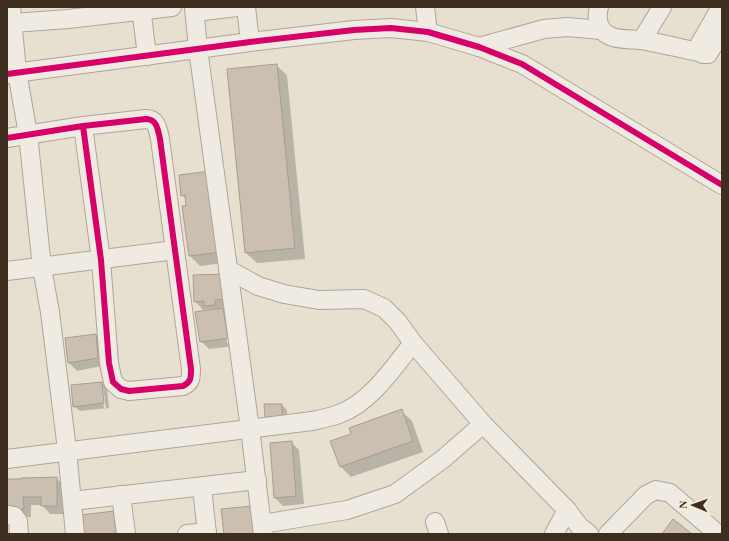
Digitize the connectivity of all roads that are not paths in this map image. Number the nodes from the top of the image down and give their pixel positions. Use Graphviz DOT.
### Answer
graph roads {
  1 [pos="172,7"];
  2 [pos="237,7"];
  3 [pos="246,7"];
  4 [pos="425,7"];
  5 [pos="599,7"];
  6 [pos="662,7"];
  7 [pos="721,7"];
  8 [pos="142,9"];
  9 [pos="195,10"];
  10 [pos="67,13"];
  11 [pos="12,15"];
  12 [pos="602,30"];
  13 [pos="722,31"];
  14 [pos="428,32"];
  15 [pos="642,40"];
  16 [pos="250,42"];
  17 [pos="479,47"];
  18 [pos="198,49"];
  19 [pos="699,52"];
  20 [pos="147,56"];
  21 [pos="12,73"];
  22 [pos="83,126"];
  23 [pos="28,134"];
  24 [pos="7,138"];
  25 [pos="722,185"];
  26 [pos="175,250"];
  27 [pos="101,260"];
  28 [pos="42,268"];
  29 [pos="229,270"];
  30 [pos="7,271"];
  31 [pos="413,343"];
  32 [pos="483,424"];
  33 [pos="250,430"];
  34 [pos="67,450"];
  35 [pos="7,459"];
  36 [pos="257,480"];
  37 [pos="202,487"];
  38 [pos="121,495"];
  39 [pos="72,500"];
  40 [pos="567,510"];
  41 [pos="7,515"];
  42 [pos="262,529"];
  43 [pos="207,533"];
  44 [pos="19,534"];
  45 [pos="75,534"];
  46 [pos="126,534"];
  47 [pos="187,534"];
  48 [pos="554,534"];
  49 [pos="589,534"];
  50 [pos="608,534"];
  51 [pos="718,534"];
  1 -- 8 [label="street"];
  2 -- 9 [label="street"];
  3 -- 16 [label="street"];
  4 -- 14 [label="street"];
  5 -- 12 [label="street"];
  6 -- 15 [label="street"];
  7 -- 19 [label="street"];
  8 -- 10 [label="street"];
  8 -- 20 [label="street"];
  9 -- 18 [label="street"];
  10 -- 11 [label="street"];
  11 -- 21 [label="street"];
  12 -- 15 [label="street"];
  12 -- 17 [label="street"];
  13 -- 19 [label="street"];
  14 -- 16 [label="street"];
  14 -- 17 [label="street"];
  15 -- 19 [label="street"];
  16 -- 18 [label="street"];
  17 -- 25 [label="street"];
  18 -- 20 [label="street"];
  18 -- 29 [label="street"];
  20 -- 21 [label="street"];
  21 -- 23 [label="street"];
  22 -- 23 [label="street"];
  22 -- 26 [label="street"];
  22 -- 27 [label="street"];
  23 -- 24 [label="street"];
  23 -- 28 [label="street"];
  26 -- 27 [label="street"];
  26 -- 27 [label="street"];
  27 -- 28 [label="street"];
  28 -- 30 [label="street"];
  28 -- 34 [label="street"];
  29 -- 31 [label="street"];
  29 -- 33 [label="street"];
  31 -- 32 [label="street"];
  31 -- 33 [label="street"];
  32 -- 40 [label="street"];
  32 -- 42 [label="street"];
  33 -- 34 [label="street"];
  33 -- 36 [label="street"];
  34 -- 35 [label="street"];
  34 -- 39 [label="street"];
  36 -- 37 [label="street"];
  36 -- 42 [label="street"];
  37 -- 38 [label="street"];
  37 -- 43 [label="street"];
  38 -- 39 [label="street"];
  38 -- 46 [label="street"];
  39 -- 45 [label="street"];
  40 -- 48 [label="street"];
  40 -- 49 [label="street"];
  41 -- 44 [label="street"];
  43 -- 47 [label="street"];
  50 -- 51 [label="street"];
}
